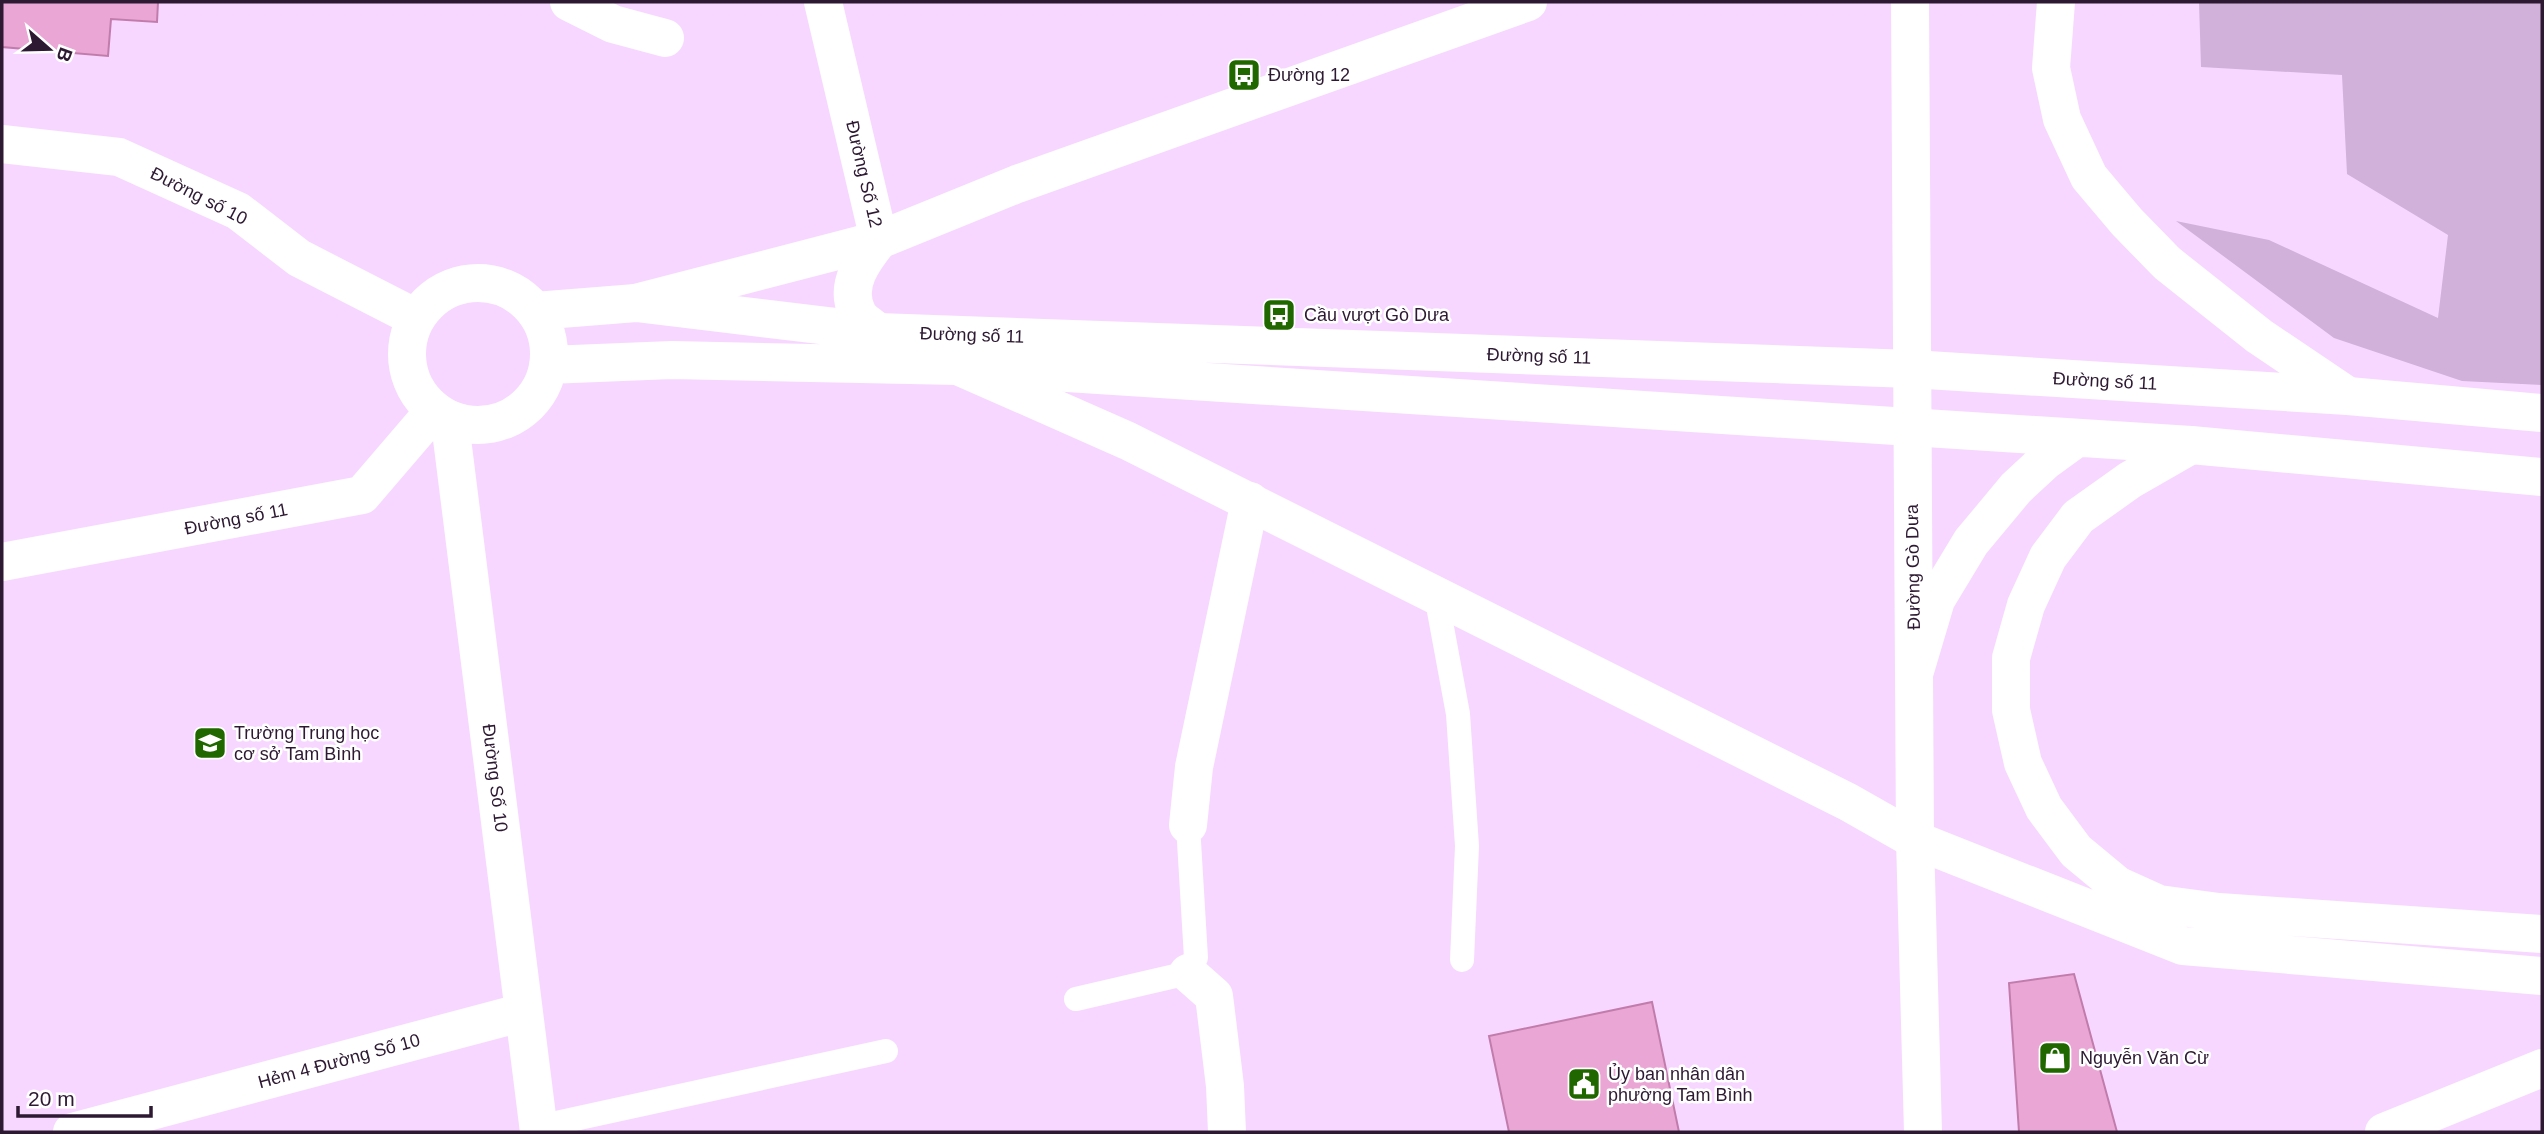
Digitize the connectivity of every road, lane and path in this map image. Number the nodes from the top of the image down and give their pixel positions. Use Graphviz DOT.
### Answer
graph roads {
  1 [pos="569,2"];
  2 [pos="823,2"];
  3 [pos="1528,2"];
  4 [pos="1910,2"];
  5 [pos="2056,2"];
  6 [pos="665,38"];
  7 [pos="2,144"];
  8 [pos="879,240"];
  9 [pos="636,303"];
  10 [pos="535,311"];
  11 [pos="416,318"];
  12 [pos="878,332"];
  13 [pos="548,365"];
  14 [pos="958,366"];
  15 [pos="1911,369"];
  16 [pos="2348,396"];
  17 [pos="2542,413"];
  18 [pos="442,417"];
  19 [pos="1911,429"];
  20 [pos="2077,438"];
  21 [pos="2190,445"];
  22 [pos="2542,477"];
  23 [pos="1250,501"];
  24 [pos="2,562"];
  25 [pos="1436,595"];
  26 [pos="1914,674"];
  27 [pos="1188,825"];
  28 [pos="1915,840"];
  29 [pos="2542,934"];
  30 [pos="1462,960"];
  31 [pos="1192,965"];
  32 [pos="2542,976"];
  33 [pos="1076,999"];
  34 [pos="524,1012"];
  35 [pos="886,1051"];
  36 [pos="2542,1068"];
  37 [pos="539,1130"];
  38 [pos="72,1132"];
  39 [pos="1227,1132"];
  40 [pos="1923,1132"];
  41 [pos="2384,1132"];
  1 -- 6 [label="main road"];
  2 -- 8 [label="main road, Đường Số 12"];
  3 -- 8 [label="main road"];
  4 -- 15 [label="main road, Đường Gò Dưa"];
  5 -- 16 [label="main road"];
  7 -- 11 [label="main road, Đường số 10"];
  8 -- 9 [label="main road"];
  8 -- 12 [label="main road, Đường Số 12"];
  9 -- 10 [label="main road, Đường số 11"];
  9 -- 12 [label="main road, Đường số 11"];
  10 -- 11 [label="main road"];
  10 -- 13 [label="main road"];
  11 -- 18 [label="main road"];
  12 -- 15 [label="main road, Đường số 11"];
  13 -- 14 [label="main road, Đường số 11"];
  13 -- 18 [label="main road"];
  14 -- 19 [label="main road, Đường số 11"];
  14 -- 23 [label="main road"];
  15 -- 16 [label="main road, Đường số 11"];
  15 -- 19 [label="main road, Đường Gò Dưa"];
  16 -- 17 [label="main road, Đường số 11"];
  18 -- 24 [label="main road, Đường số 11"];
  18 -- 34 [label="main road, Đường Số 10"];
  19 -- 20 [label="main road, Đường số 11"];
  19 -- 26 [label="main road, Đường Gò Dưa"];
  20 -- 21 [label="main road, Đường số 11"];
  20 -- 26 [label="main road"];
  21 -- 22 [label="main road, Đường số 11"];
  21 -- 29 [label="main road"];
  23 -- 25 [label="main road"];
  23 -- 27 [label="main road"];
  25 -- 28 [label="main road"];
  25 -- 30 [label="lane"];
  26 -- 28 [label="main road, Đường Gò Dưa"];
  27 -- 31 [label="lane"];
  28 -- 32 [label="main road"];
  28 -- 40 [label="main road, Đường Gò Dưa"];
  31 -- 33 [label="lane"];
  31 -- 39 [label="main road"];
  34 -- 37 [label="main road, Đường Số 10"];
  34 -- 38 [label="main road, Hẻm 4 Đường Số 10"];
  35 -- 37 [label="lane"];
  36 -- 41 [label="main road"];
}
